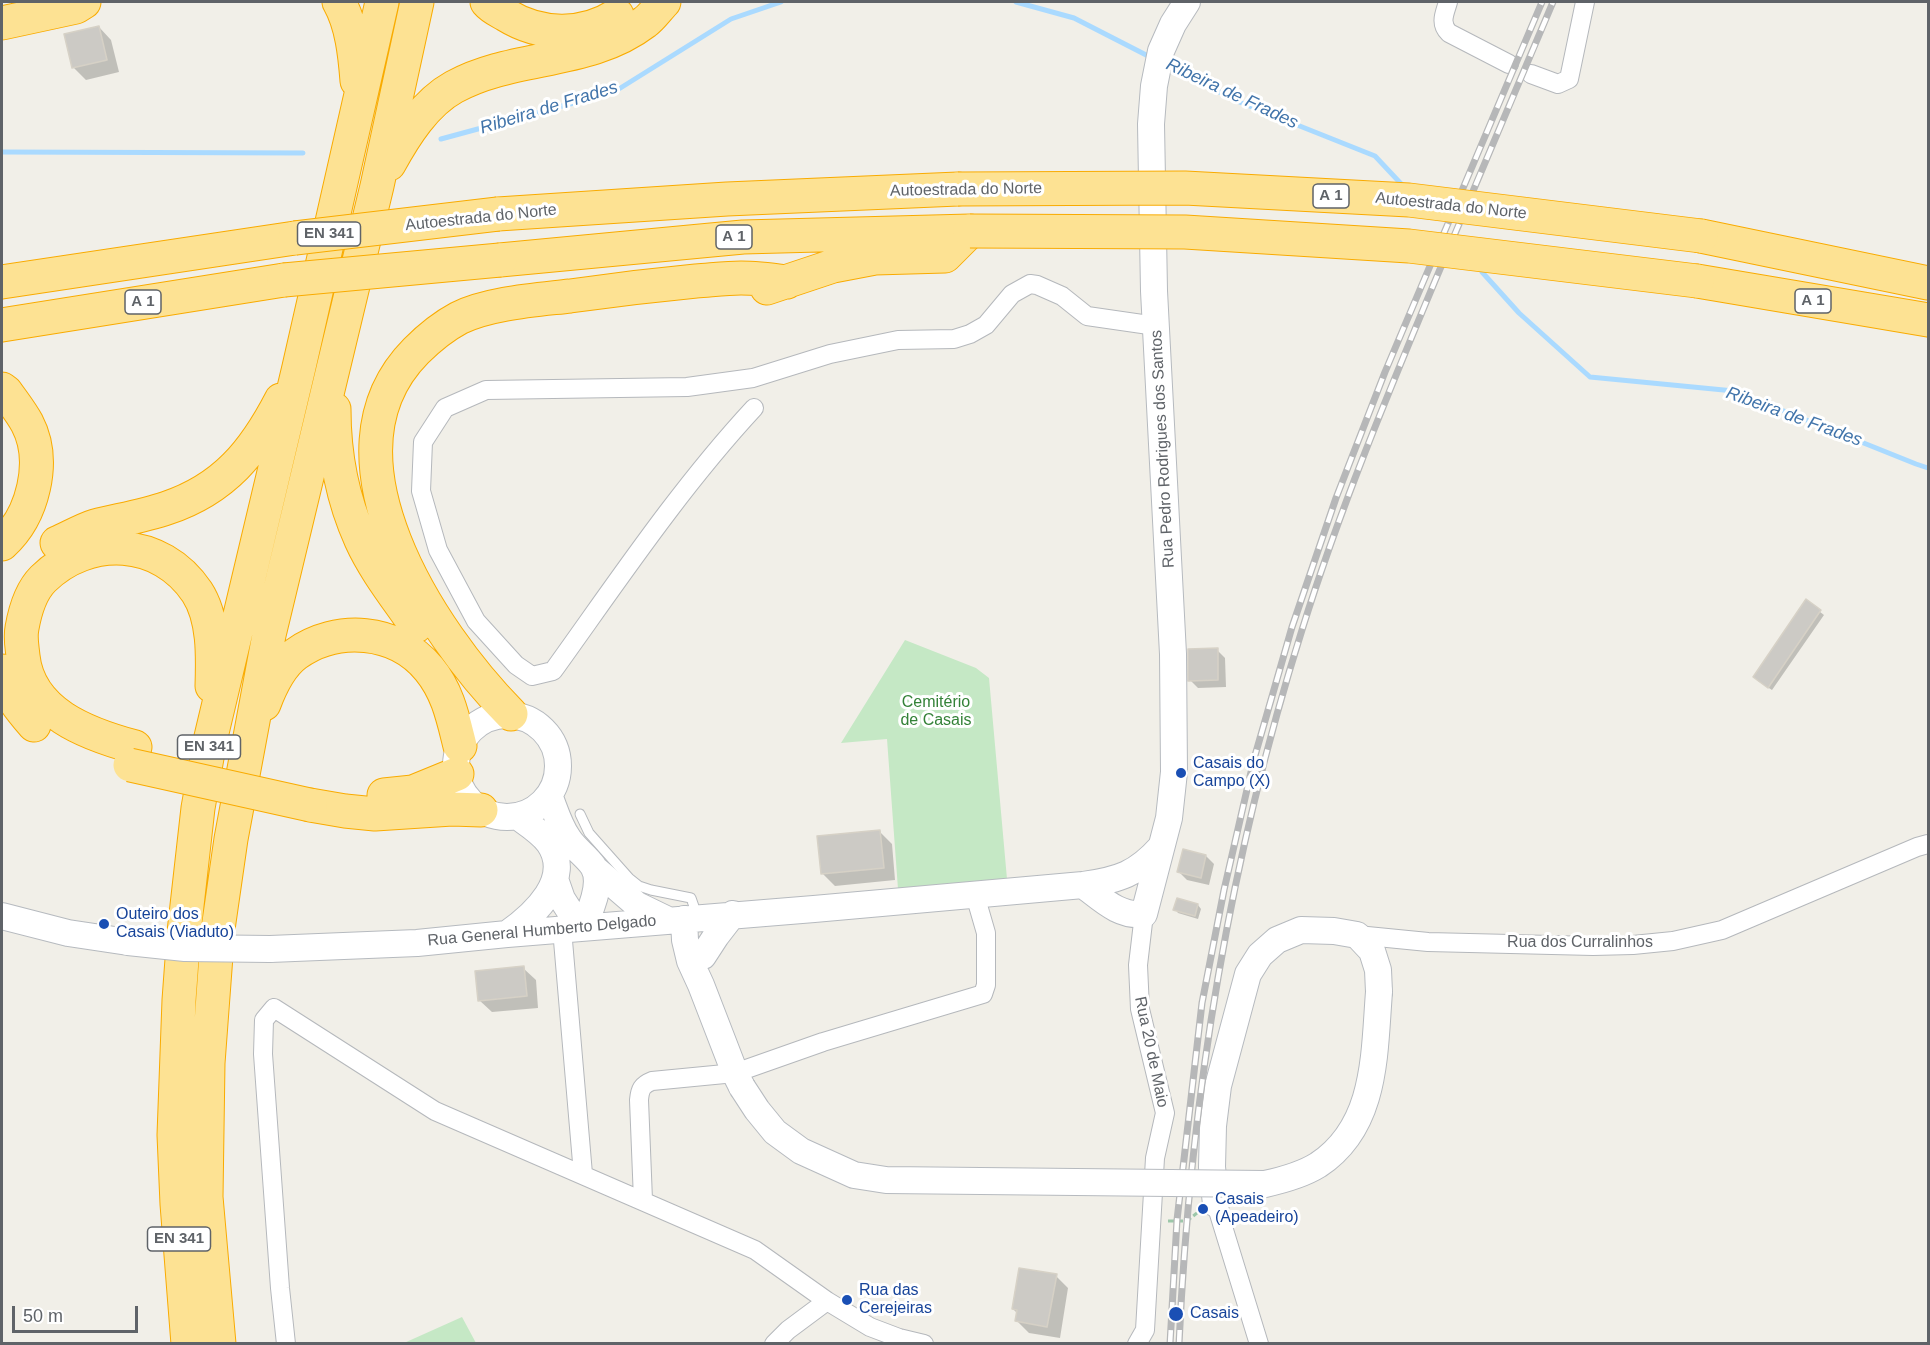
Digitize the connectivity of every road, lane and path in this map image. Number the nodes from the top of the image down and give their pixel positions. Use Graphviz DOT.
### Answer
graph roads {
  1 [pos="6,2"];
  2 [pos="84,2"];
  3 [pos="339,2"];
  4 [pos="382,2"];
  5 [pos="417,2"];
  6 [pos="487,2"];
  7 [pos="635,2"];
  8 [pos="664,2"];
  9 [pos="1187,2"];
  10 [pos="1448,2"];
  11 [pos="1584,2"];
  12 [pos="2,3"];
  13 [pos="2,23"];
  14 [pos="1509,64"];
  15 [pos="1531,74"];
  16 [pos="359,101"];
  17 [pos="377,186"];
  18 [pos="970,231"];
  19 [pos="2,270"];
  20 [pos="57,274"];
  21 [pos="2,282"];
  22 [pos="1929,283"];
  23 [pos="1929,320"];
  24 [pos="2,325"];
  25 [pos="1156,326"];
  26 [pos="338,348"];
  27 [pos="299,367"];
  28 [pos="2,389"];
  29 [pos="754,408"];
  30 [pos="2,544"];
  31 [pos="2,616"];
  32 [pos="2,671"];
  33 [pos="504,714"];
  34 [pos="210,741"];
  35 [pos="246,748"];
  36 [pos="132,756"];
  37 [pos="458,760"];
  38 [pos="549,795"];
  39 [pos="311,796"];
  40 [pos="481,810"];
  41 [pos="579,814"];
  42 [pos="517,816"];
  43 [pos="1929,844"];
  44 [pos="1162,845"];
  45 [pos="594,868"];
  46 [pos="555,879"];
  47 [pos="1093,884"];
  48 [pos="975,895"];
  49 [pos="1146,907"];
  50 [pos="734,914"];
  51 [pos="2,916"];
  52 [pos="674,919"];
  53 [pos="571,928"];
  54 [pos="507,934"];
  55 [pos="1357,935"];
  56 [pos="696,959"];
  57 [pos="738,1080"];
  58 [pos="583,1174"];
  59 [pos="643,1200"];
  60 [pos="1215,1201"];
  61 [pos="1151,1223"];
  62 [pos="827,1301"];
  63 [pos="188,1344"];
  64 [pos="219,1344"];
  65 [pos="286,1344"];
  66 [pos="774,1344"];
  67 [pos="924,1344"];
  68 [pos="1137,1344"];
  69 [pos="1259,1344"];
  1 -- 12 [label="highway"];
  2 -- 13 [label="highway"];
  3 -- 16 [label="highway"];
  4 -- 16 [label="highway, EN 341"];
  5 -- 17 [label="highway, EN 341"];
  6 -- 7 [label="highway"];
  8 -- 17 [label="highway"];
  9 -- 25 [label="street, Rua Pedro Rodrigues dos Santos"];
  10 -- 14 [label="street"];
  11 -- 15 [label="street"];
  16 -- 27 [label="highway, EN 341"];
  17 -- 26 [label="highway, EN 341"];
  18 -- 23 [label="highway, A 1, bridge"];
  18 -- 24 [label="highway, A 1, bridge"];
  18 -- 33 [label="highway"];
  19 -- 20 [label="highway"];
  20 -- 21 [label="highway, Autoestrada do Norte / A 1"];
  20 -- 22 [label="highway, Autoestrada do Norte / A 1, bridge"];
  25 -- 29 [label="street"];
  25 -- 44 [label="street, Rua Pedro Rodrigues dos Santos"];
  26 -- 33 [label="highway"];
  26 -- 35 [label="highway, EN 341"];
  27 -- 31 [label="highway"];
  27 -- 34 [label="highway, EN 341"];
  28 -- 30 [label="highway"];
  32 -- 36 [label="highway"];
  33 -- 37 [label="street"];
  33 -- 38 [label="street"];
  34 -- 36 [label="highway"];
  34 -- 63 [label="highway, EN 341"];
  35 -- 37 [label="highway"];
  35 -- 64 [label="highway, EN 341"];
  36 -- 39 [label="highway"];
  37 -- 39 [label="highway"];
  37 -- 40 [label="street"];
  38 -- 42 [label="street"];
  38 -- 45 [label="street"];
  39 -- 40 [label="highway"];
  40 -- 42 [label="street"];
  41 -- 52 [label="lane"];
  42 -- 46 [label="street"];
  43 -- 55 [label="street, Rua dos Curralinhos"];
  44 -- 47 [label="street, Rua General Humberto Delgado"];
  44 -- 49 [label="street, Rua Pedro Rodrigues dos Santos"];
  45 -- 52 [label="street"];
  45 -- 53 [label="street"];
  46 -- 53 [label="street"];
  46 -- 54 [label="street"];
  47 -- 48 [label="street, Rua General Humberto Delgado"];
  47 -- 49 [label="street"];
  48 -- 50 [label="street, Rua General Humberto Delgado"];
  48 -- 57 [label="street"];
  49 -- 61 [label="street, Rua 20 de Maio"];
  50 -- 52 [label="street, Rua General Humberto Delgado"];
  50 -- 56 [label="street"];
  51 -- 54 [label="street, Rua General Humberto Delgado, bridge"];
  52 -- 53 [label="street, Rua General Humberto Delgado"];
  52 -- 56 [label="street"];
  52 -- 56 [label="street"];
  53 -- 54 [label="street, Rua General Humberto Delgado"];
  53 -- 58 [label="street"];
  55 -- 57 [label="street, bridge"];
  55 -- 60 [label="street"];
  56 -- 57 [label="street"];
  57 -- 59 [label="street"];
  58 -- 59 [label="street"];
  58 -- 65 [label="street"];
  59 -- 62 [label="street"];
  60 -- 61 [label="path"];
  60 -- 69 [label="street"];
  61 -- 68 [label="street, Rua 20 de Maio"];
  62 -- 66 [label="street"];
  62 -- 67 [label="street"];
}
